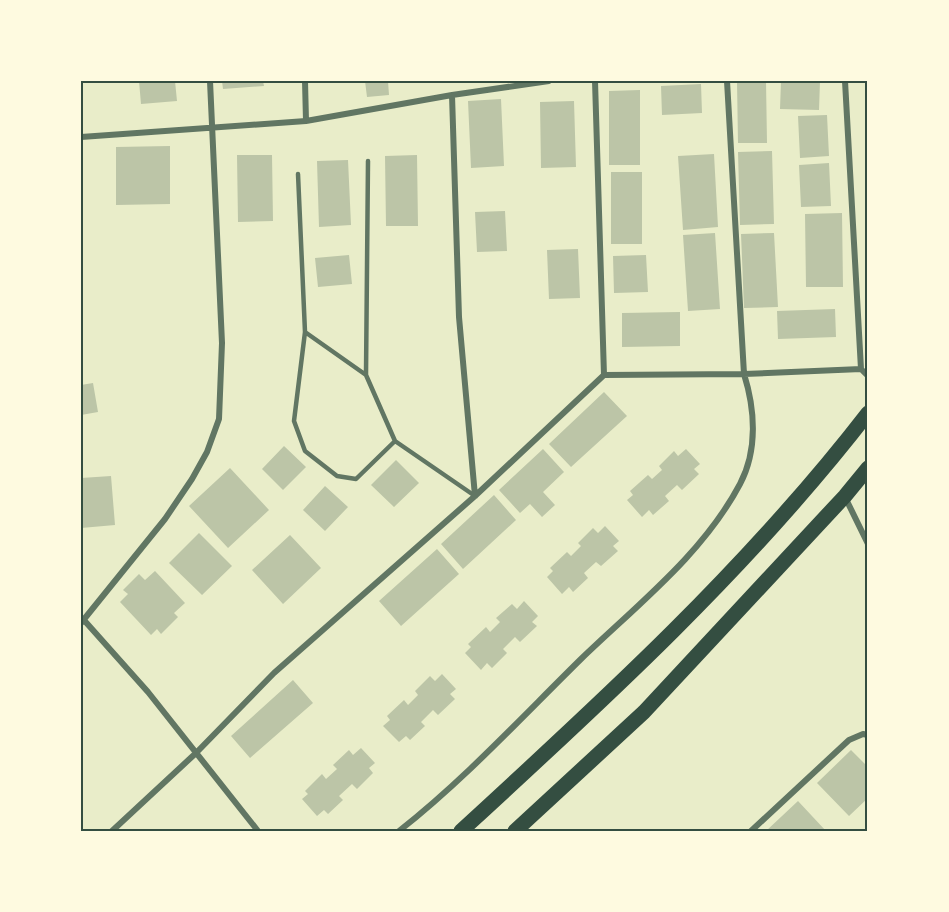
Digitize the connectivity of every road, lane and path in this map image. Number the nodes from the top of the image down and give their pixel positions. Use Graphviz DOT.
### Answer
graph roads {
  1 [pos="210,81"];
  2 [pos="305,81"];
  3 [pos="549,81"];
  4 [pos="595,81"];
  5 [pos="727,81"];
  6 [pos="845,81"];
  7 [pos="452,95"];
  8 [pos="306,120"];
  9 [pos="213,125"];
  10 [pos="81,136"];
  11 [pos="368,161"];
  12 [pos="298,174"];
  13 [pos="305,332"];
  14 [pos="861,369"];
  15 [pos="744,374"];
  16 [pos="366,375"];
  17 [pos="604,375"];
  18 [pos="868,376"];
  19 [pos="868,413"];
  20 [pos="395,441"];
  21 [pos="868,468"];
  22 [pos="475,496"];
  23 [pos="845,496"];
  24 [pos="868,544"];
  25 [pos="82,620"];
  26 [pos="868,735"];
  27 [pos="196,753"];
  28 [pos="112,831"];
  29 [pos="258,831"];
  30 [pos="399,831"];
  31 [pos="461,831"];
  32 [pos="515,831"];
  33 [pos="751,831"];
  1 -- 9 [label="street"];
  2 -- 8 [label="street"];
  3 -- 7 [label="street"];
  4 -- 17 [label="street"];
  5 -- 15 [label="street"];
  6 -- 14 [label="street"];
  7 -- 8 [label="street"];
  7 -- 22 [label="street"];
  8 -- 9 [label="street"];
  9 -- 10 [label="street"];
  9 -- 25 [label="street"];
  11 -- 16 [label="lane"];
  12 -- 13 [label="lane"];
  13 -- 16 [label="lane"];
  13 -- 20 [label="lane"];
  14 -- 15 [label="street"];
  14 -- 18 [label="street"];
  15 -- 17 [label="street"];
  15 -- 30 [label="street"];
  16 -- 20 [label="lane"];
  17 -- 22 [label="street"];
  19 -- 31 [label="main road"];
  20 -- 22 [label="lane"];
  21 -- 23 [label="main road"];
  22 -- 27 [label="street"];
  23 -- 24 [label="street"];
  23 -- 32 [label="main road"];
  25 -- 27 [label="street"];
  26 -- 33 [label="street"];
  27 -- 28 [label="street"];
  27 -- 29 [label="street"];
}
